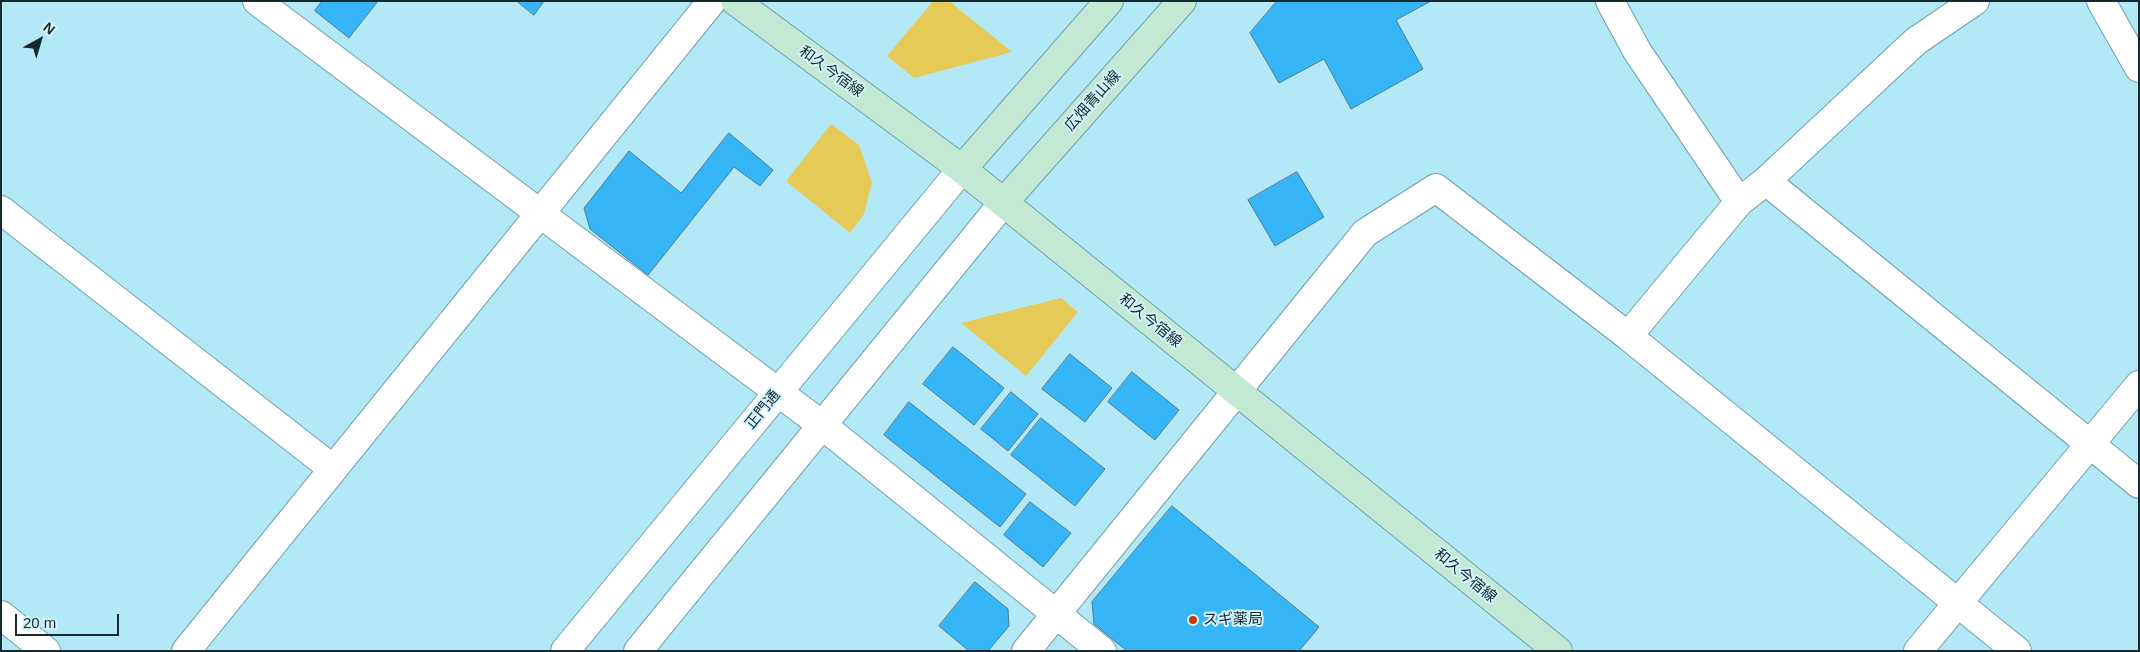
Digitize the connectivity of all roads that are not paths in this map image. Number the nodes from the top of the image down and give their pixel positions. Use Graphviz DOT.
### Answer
graph roads {
  1 [pos="257,1"];
  2 [pos="712,1"];
  3 [pos="735,1"];
  4 [pos="1109,1"];
  5 [pos="1182,1"];
  6 [pos="1610,1"];
  7 [pos="1975,1"];
  8 [pos="2101,1"];
  9 [pos="2139,68"];
  10 [pos="962,168"];
  11 [pos="1766,181"];
  12 [pos="1004,202"];
  13 [pos="1739,202"];
  14 [pos="1,210"];
  15 [pos="540,214"];
  16 [pos="1628,336"];
  17 [pos="2139,385"];
  18 [pos="778,392"];
  19 [pos="1236,392"];
  20 [pos="822,425"];
  21 [pos="2090,444"];
  22 [pos="333,469"];
  23 [pos="2139,484"];
  24 [pos="1956,603"];
  25 [pos="1056,613"];
  26 [pos="1,615"];
  27 [pos="46,651"];
  28 [pos="186,651"];
  29 [pos="564,651"];
  30 [pos="638,651"];
  31 [pos="1026,651"];
  32 [pos="1102,651"];
  33 [pos="1558,651"];
  34 [pos="1918,651"];
  35 [pos="2016,651"];
  1 -- 15 [label="street"];
  2 -- 15 [label="street"];
  3 -- 10 [label="main road, 和久今宿線"];
  4 -- 10 [label="main road"];
  5 -- 12 [label="main road, 広畑青山線"];
  6 -- 13 [label="street"];
  7 -- 11 [label="street"];
  8 -- 9 [label="street"];
  10 -- 12 [label="main road, 和久今宿線"];
  10 -- 18 [label="street, 正門通"];
  11 -- 13 [label="street"];
  11 -- 21 [label="street"];
  12 -- 19 [label="main road, 和久今宿線"];
  12 -- 20 [label="street"];
  13 -- 16 [label="street"];
  14 -- 22 [label="street"];
  15 -- 18 [label="street"];
  15 -- 22 [label="street"];
  16 -- 19 [label="street"];
  16 -- 24 [label="street"];
  17 -- 21 [label="street"];
  18 -- 20 [label="street"];
  18 -- 29 [label="street, 正門通"];
  19 -- 25 [label="street"];
  19 -- 33 [label="main road, 和久今宿線"];
  20 -- 25 [label="street"];
  20 -- 30 [label="street"];
  21 -- 23 [label="street"];
  21 -- 24 [label="street"];
  22 -- 28 [label="street"];
  24 -- 34 [label="street"];
  24 -- 35 [label="street"];
  25 -- 31 [label="street"];
  25 -- 32 [label="street"];
  26 -- 27 [label="street"];
}
